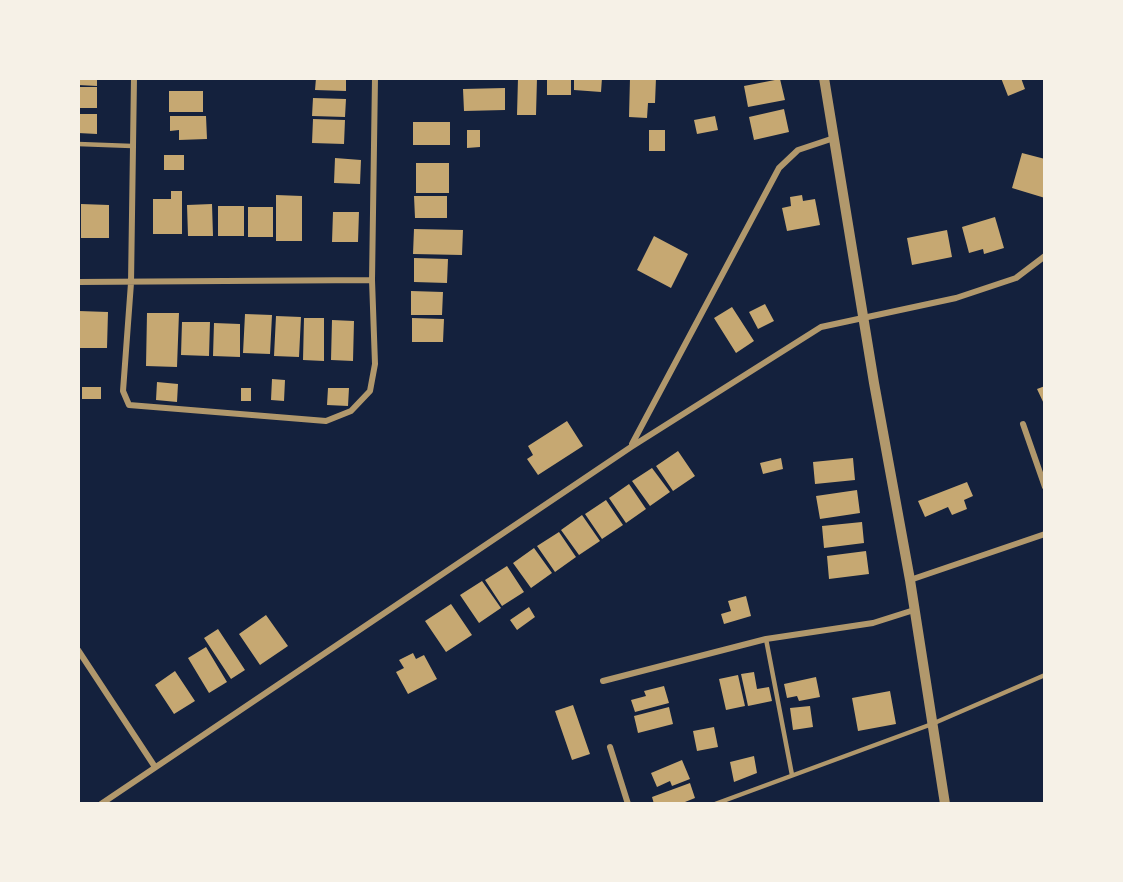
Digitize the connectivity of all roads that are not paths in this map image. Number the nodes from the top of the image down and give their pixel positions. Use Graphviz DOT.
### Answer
graph roads {
  1 [pos="134,78"];
  2 [pos="375,78"];
  3 [pos="824,78"];
  4 [pos="834,138"];
  5 [pos="78,144"];
  6 [pos="132,146"];
  7 [pos="1045,256"];
  8 [pos="372,280"];
  9 [pos="78,282"];
  10 [pos="131,283"];
  11 [pos="1023,424"];
  12 [pos="631,447"];
  13 [pos="1045,488"];
  14 [pos="1045,534"];
  15 [pos="910,580"];
  16 [pos="914,610"];
  17 [pos="766,639"];
  18 [pos="78,650"];
  19 [pos="1045,675"];
  20 [pos="603,681"];
  21 [pos="932,724"];
  22 [pos="610,747"];
  23 [pos="155,767"];
  24 [pos="792,775"];
  25 [pos="101,804"];
  26 [pos="628,804"];
  27 [pos="715,804"];
  28 [pos="945,804"];
  1 -- 6 [label="street"];
  2 -- 8 [label="street"];
  3 -- 4 [label="street"];
  4 -- 12 [label="street"];
  4 -- 15 [label="street"];
  5 -- 6 [label="lane"];
  6 -- 10 [label="street"];
  7 -- 12 [label="street"];
  8 -- 10 [label="street"];
  8 -- 10 [label="street"];
  9 -- 10 [label="street"];
  11 -- 13 [label="street"];
  12 -- 23 [label="street"];
  14 -- 15 [label="street"];
  15 -- 16 [label="street"];
  16 -- 17 [label="street"];
  16 -- 21 [label="street"];
  17 -- 20 [label="street"];
  17 -- 24 [label="lane"];
  18 -- 23 [label="street"];
  19 -- 21 [label="lane"];
  21 -- 24 [label="lane"];
  21 -- 28 [label="street"];
  22 -- 26 [label="street"];
  23 -- 25 [label="street"];
  24 -- 27 [label="lane"];
}
